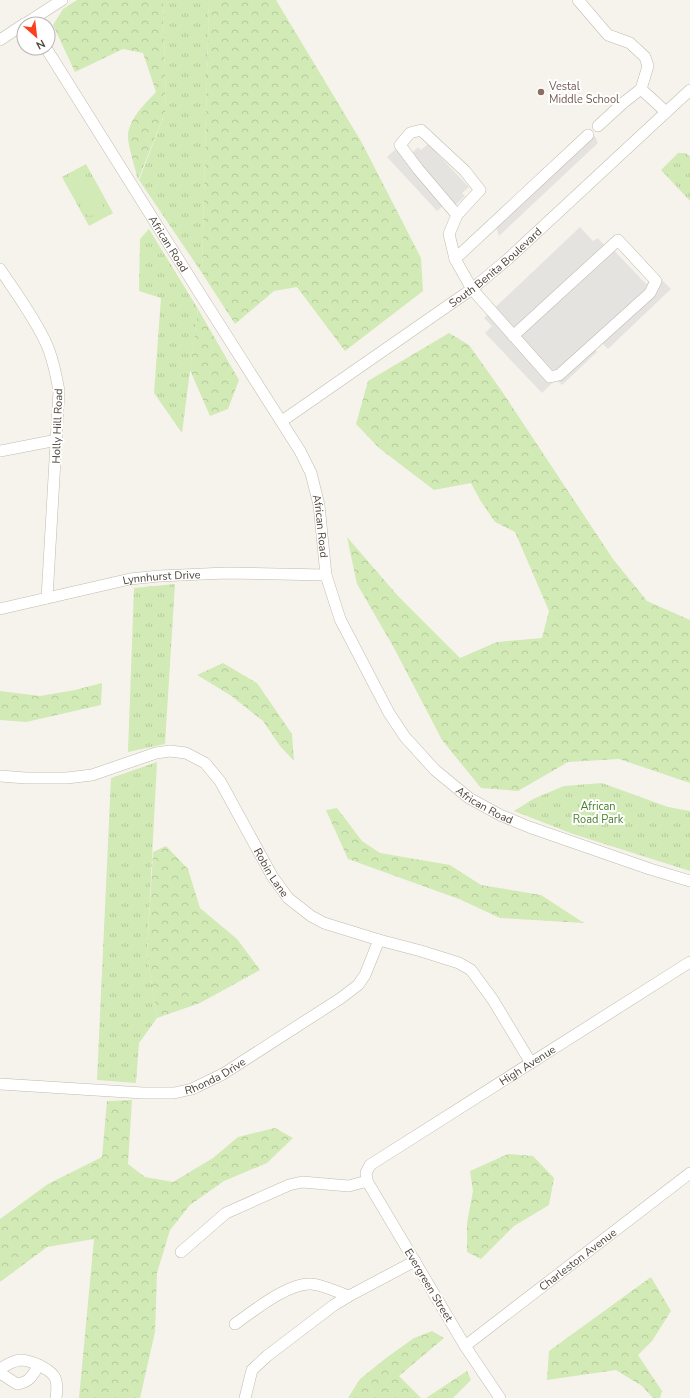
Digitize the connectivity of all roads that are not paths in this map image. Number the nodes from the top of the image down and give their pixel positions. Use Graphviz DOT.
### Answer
graph roads {
  1 [pos="62,0"];
  2 [pos="578,0"];
  3 [pos="38,16"];
  4 [pos="16,30"];
  5 [pos="0,40"];
  6 [pos="51,56"];
  7 [pos="641,89"];
  8 [pos="690,90"];
  9 [pos="666,112"];
  10 [pos="598,126"];
  11 [pos="588,135"];
  12 [pos="457,215"];
  13 [pos="455,259"];
  14 [pos="0,269"];
  15 [pos="472,289"];
  16 [pos="513,336"];
  17 [pos="282,421"];
  18 [pos="57,440"];
  19 [pos="0,451"];
  20 [pos="326,575"];
  21 [pos="47,598"];
  22 [pos="0,609"];
  23 [pos="0,776"];
  24 [pos="690,880"];
  25 [pos="379,940"];
  26 [pos="690,962"];
  27 [pos="531,1063"];
  28 [pos="0,1084"];
  29 [pos="690,1174"];
  30 [pos="367,1175"];
  31 [pos="181,1252"];
  32 [pos="415,1261"];
  33 [pos="349,1296"];
  34 [pos="235,1324"];
  35 [pos="465,1346"];
  36 [pos="39,1365"];
  37 [pos="0,1369"];
  38 [pos="0,1373"];
  39 [pos="56,1398"];
  40 [pos="245,1398"];
  41 [pos="500,1398"];
  1 -- 3 [label="street"];
  2 -- 7 [label="street"];
  4 -- 5 [label="street"];
  6 -- 17 [label="street, African Road"];
  7 -- 9 [label="street"];
  7 -- 10 [label="street"];
  8 -- 9 [label="street, South Benita Boulevard"];
  9 -- 15 [label="street, South Benita Boulevard"];
  11 -- 13 [label="street"];
  12 -- 12 [label="street"];
  12 -- 13 [label="street"];
  13 -- 15 [label="street"];
  14 -- 18 [label="street, Holly Hill Road"];
  15 -- 16 [label="street"];
  15 -- 17 [label="street, South Benita Boulevard"];
  16 -- 16 [label="street"];
  17 -- 20 [label="street, African Road"];
  18 -- 19 [label="street"];
  18 -- 21 [label="street, Holly Hill Road"];
  20 -- 21 [label="street, Lynnhurst Drive"];
  20 -- 24 [label="street, African Road"];
  21 -- 22 [label="street, Lynnhurst Drive"];
  23 -- 25 [label="street, Robin Lane"];
  25 -- 27 [label="street, Robin Lane"];
  25 -- 28 [label="street, Rhonda Drive"];
  26 -- 27 [label="street, High Avenue"];
  27 -- 30 [label="street, High Avenue"];
  29 -- 35 [label="street, Charleston Avenue"];
  30 -- 31 [label="street"];
  30 -- 32 [label="street, Evergreen Street"];
  32 -- 33 [label="street"];
  32 -- 35 [label="street, Evergreen Street"];
  33 -- 34 [label="street"];
  33 -- 40 [label="street"];
  35 -- 41 [label="street, Evergreen Street"];
  36 -- 37 [label="street"];
  36 -- 38 [label="street"];
  36 -- 39 [label="street"];
}
